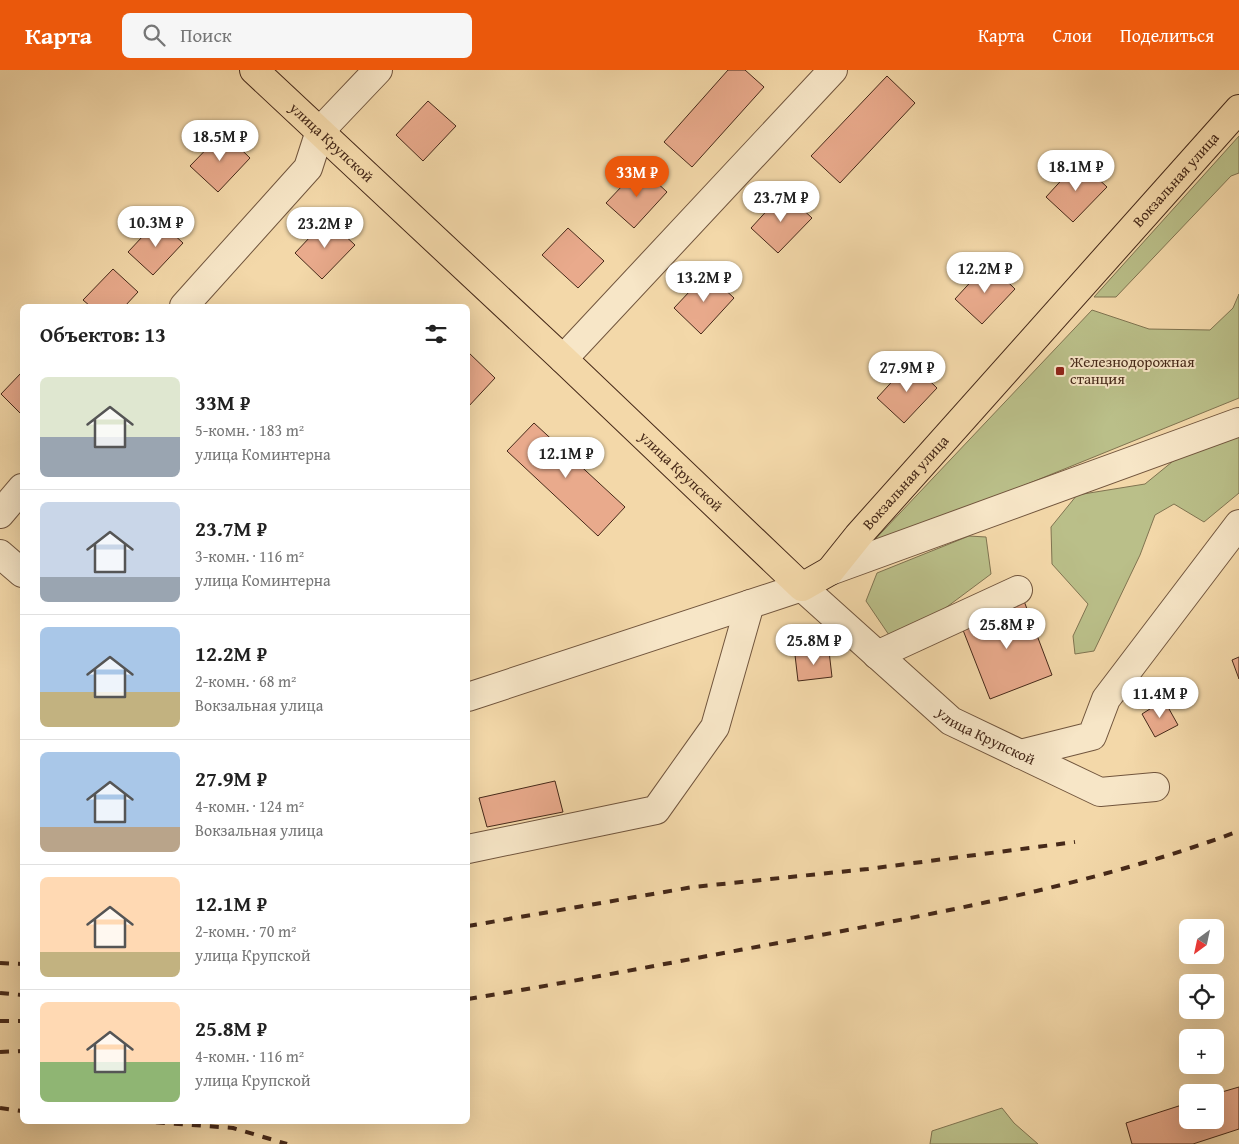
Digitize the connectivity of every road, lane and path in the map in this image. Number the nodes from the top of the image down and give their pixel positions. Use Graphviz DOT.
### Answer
graph roads {
  1 [pos="254,70"];
  2 [pos="378,70"];
  3 [pos="833,70"];
  4 [pos="1239,109"];
  5 [pos="320,131"];
  6 [pos="186,304"];
  7 [pos="563,359"];
  8 [pos="1239,422"];
  9 [pos="20,490"];
  10 [pos="0,514"];
  11 [pos="1239,524"];
  12 [pos="0,554"];
  13 [pos="20,571"];
  14 [pos="830,571"];
  15 [pos="802,587"];
  16 [pos="1018,590"];
  17 [pos="750,604"];
  18 [pos="877,655"];
  19 [pos="470,697"];
  20 [pos="1020,754"];
  21 [pos="1155,787"];
  22 [pos="470,849"];
  1 -- 5 [label="main road, улица Крупской"];
  2 -- 5 [label="street"];
  3 -- 7 [label="street"];
  4 -- 14 [label="main road, Вокзальная улица"];
  5 -- 6 [label="street"];
  5 -- 7 [label="main road, улица Крупской"];
  7 -- 15 [label="main road, улица Крупской"];
  8 -- 14 [label="street"];
  9 -- 10 [label="street"];
  11 -- 20 [label="street"];
  12 -- 13 [label="street"];
  14 -- 15 [label="main road, Вокзальная улица"];
  15 -- 17 [label="street, Вокзальная улица"];
  15 -- 18 [label="street, улица Крупской"];
  16 -- 18 [label="street"];
  17 -- 19 [label="street, Вокзальная улица"];
  17 -- 22 [label="street"];
  18 -- 20 [label="street, улица Крупской"];
  20 -- 21 [label="street, улица Крупской"];
}
